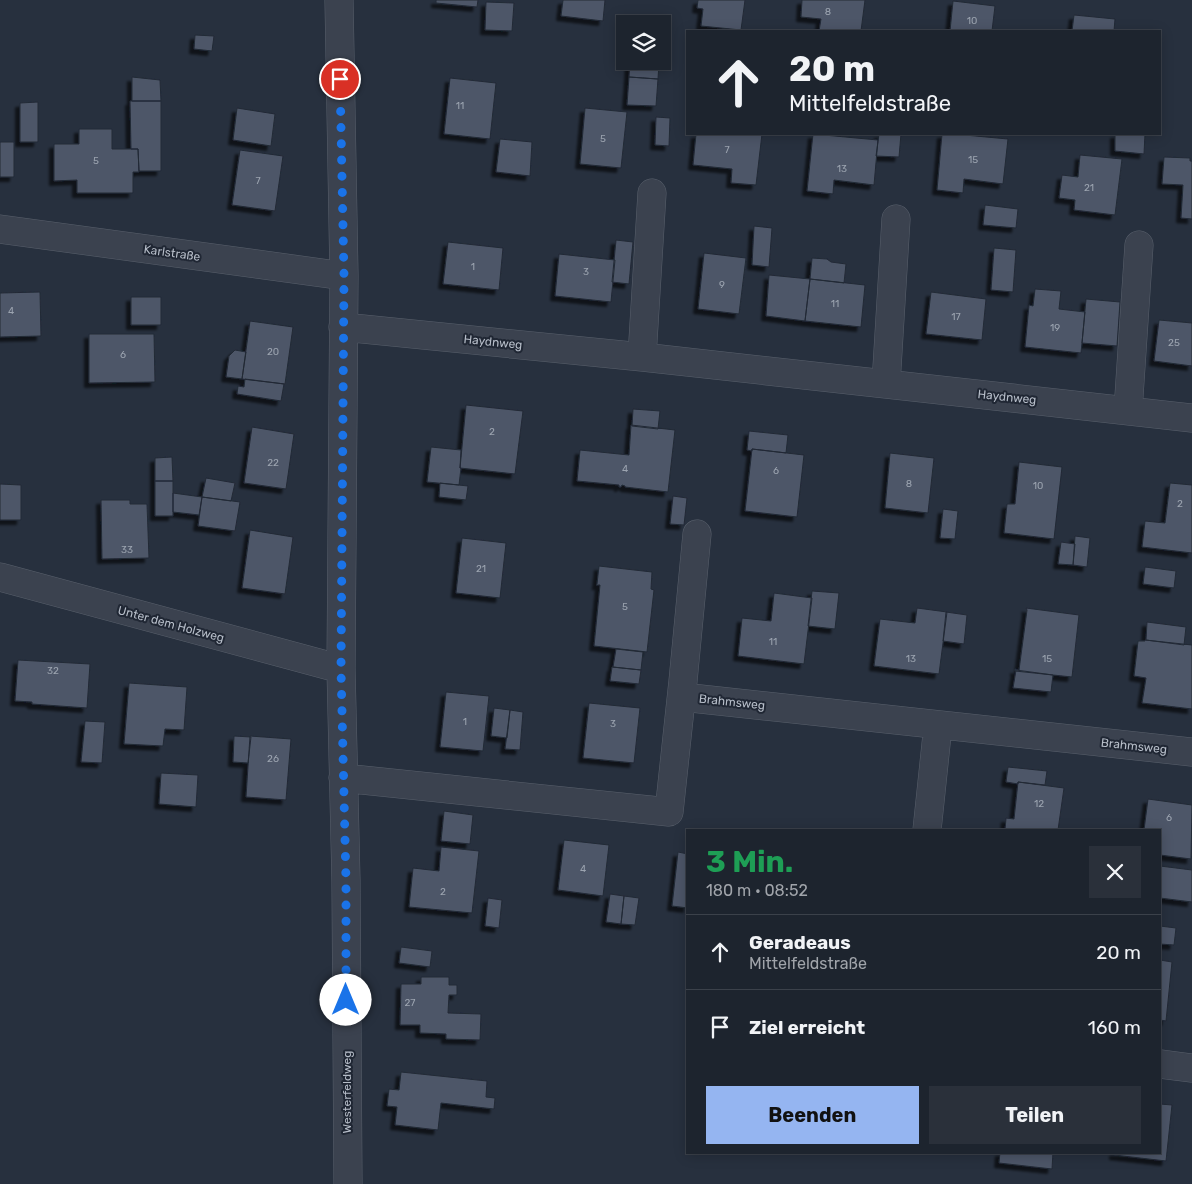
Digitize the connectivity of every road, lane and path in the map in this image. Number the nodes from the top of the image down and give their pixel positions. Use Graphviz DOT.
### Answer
graph roads {
  1 [pos="339,0"];
  2 [pos="652,193"];
  3 [pos="896,219"];
  4 [pos="0,229"];
  5 [pos="1139,245"];
  6 [pos="344,276"];
  7 [pos="343,327"];
  8 [pos="642,357"];
  9 [pos="886,384"];
  10 [pos="1128,410"];
  11 [pos="1192,418"];
  12 [pos="697,534"];
  13 [pos="0,577"];
  14 [pos="341,669"];
  15 [pos="682,696"];
  16 [pos="938,724"];
  17 [pos="1192,752"];
  18 [pos="343,778"];
  19 [pos="927,829"];
  20 [pos="1161,1064"];
  21 [pos="1192,1068"];
  22 [pos="348,1184"];
  1 -- 6 [label="street, Westerfeldweg"];
  2 -- 8 [label="street"];
  3 -- 9 [label="street"];
  4 -- 6 [label="street, Karlstraße"];
  5 -- 10 [label="street"];
  6 -- 7 [label="street, Westerfeldweg"];
  7 -- 8 [label="street, Haydnweg"];
  7 -- 14 [label="street, Westerfeldweg"];
  8 -- 9 [label="street, Haydnweg"];
  9 -- 10 [label="street, Haydnweg"];
  10 -- 11 [label="street, Haydnweg"];
  12 -- 15 [label="street"];
  13 -- 14 [label="street, Unter dem Holzweg"];
  14 -- 18 [label="street, Westerfeldweg"];
  15 -- 16 [label="street, Brahmsweg"];
  15 -- 18 [label="street, Brahmsweg"];
  16 -- 17 [label="street, Brahmsweg"];
  16 -- 19 [label="street"];
  18 -- 22 [label="street, Westerfeldweg"];
  20 -- 21 [label="street"];
}
